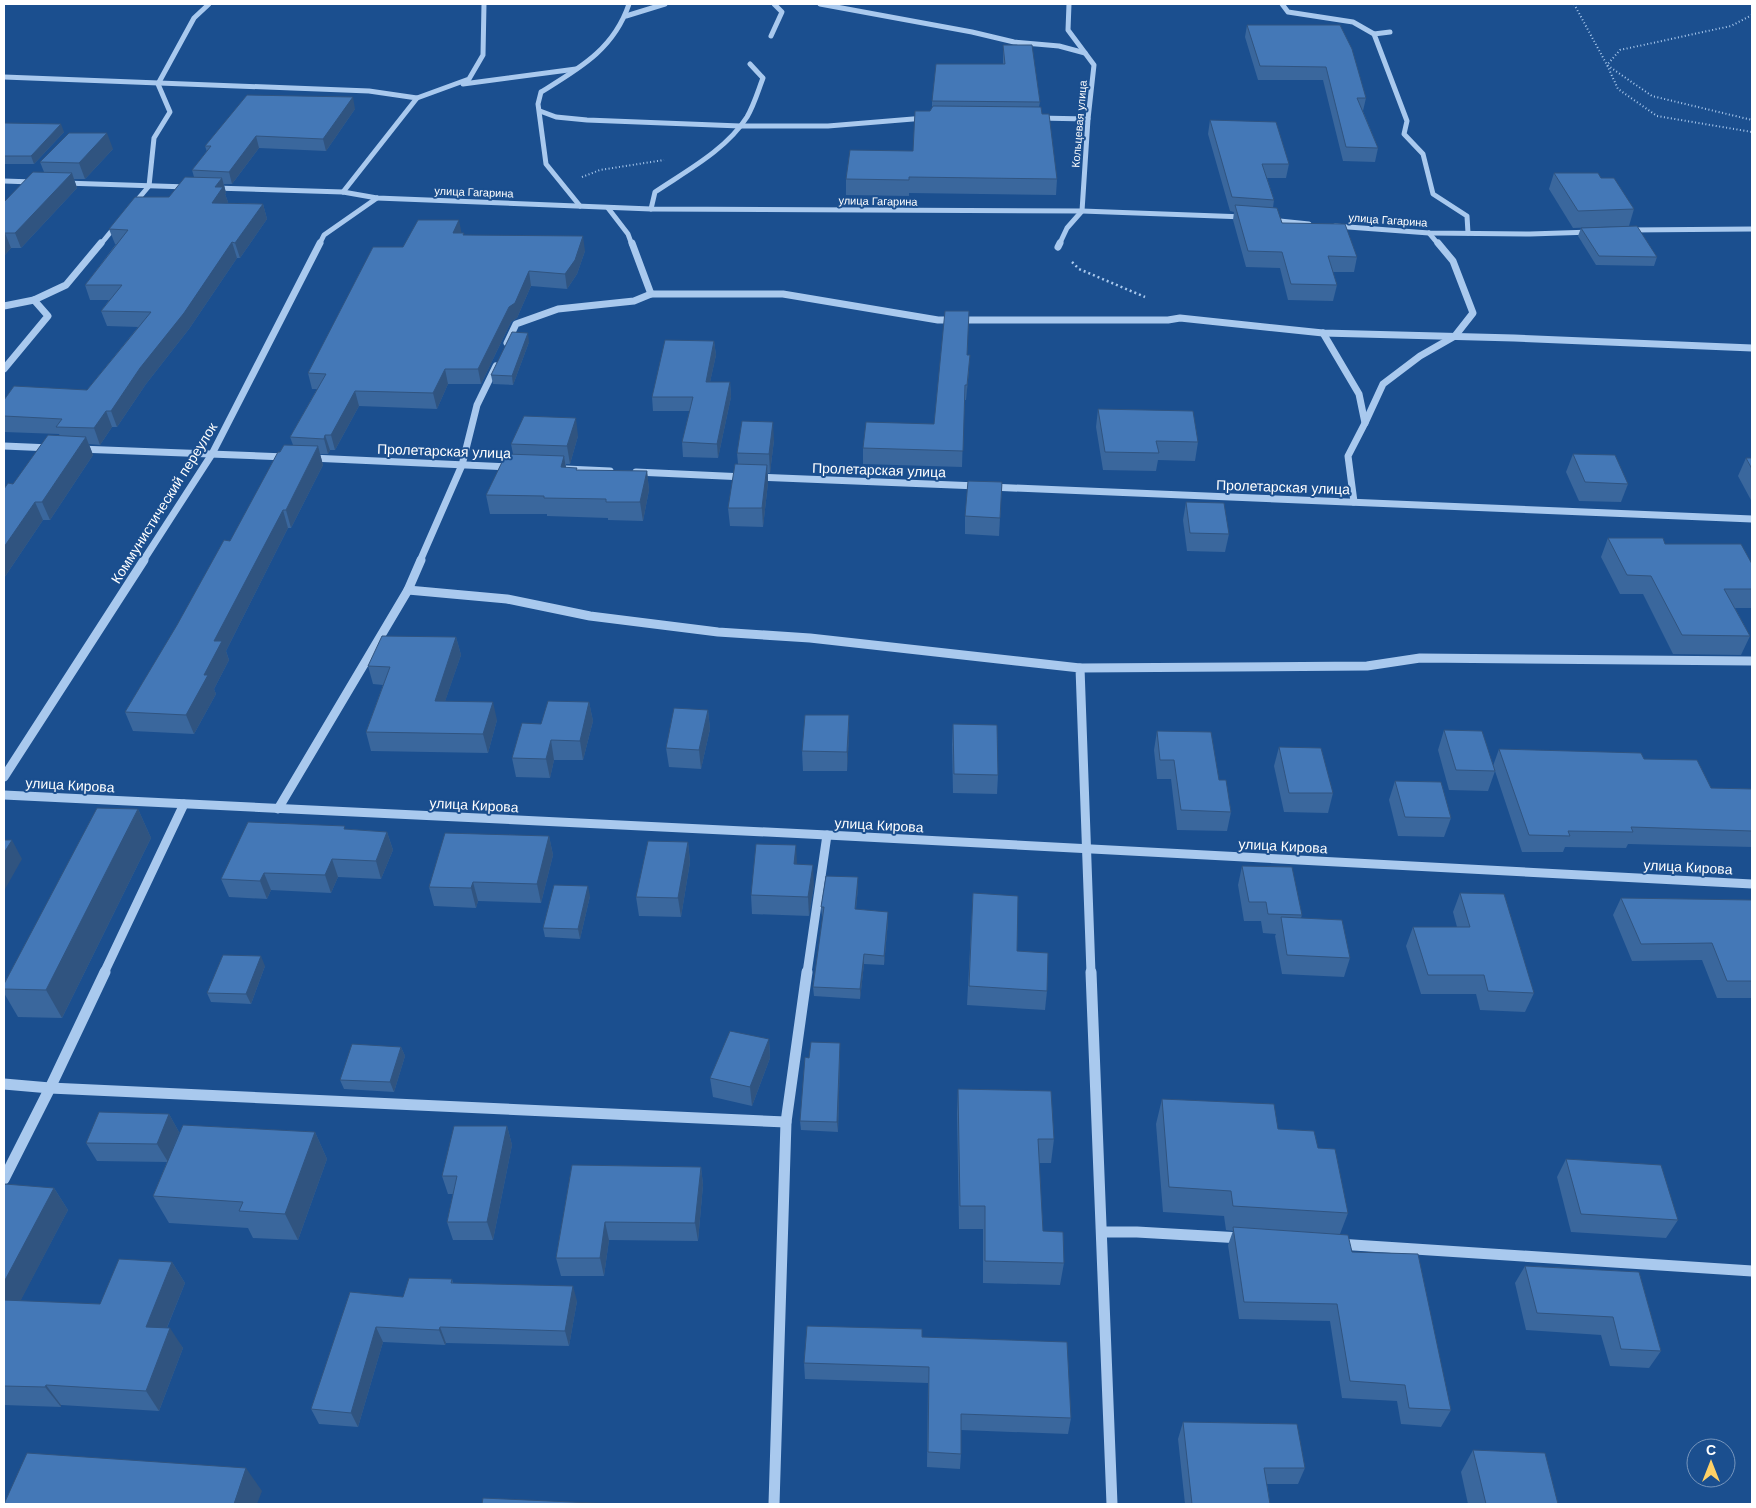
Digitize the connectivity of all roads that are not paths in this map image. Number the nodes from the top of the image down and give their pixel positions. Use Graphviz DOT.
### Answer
graph roads {
  1 [pos="209,4"];
  2 [pos="484,4"];
  3 [pos="628,4"];
  4 [pos="666,4"];
  5 [pos="774,4"];
  6 [pos="820,4"];
  7 [pos="1069,4"];
  8 [pos="1282,4"];
  9 [pos="626,16"];
  10 [pos="1390,32"];
  11 [pos="1374,34"];
  12 [pos="771,36"];
  13 [pos="1085,53"];
  14 [pos="750,64"];
  15 [pos="579,68"];
  16 [pos="4,77"];
  17 [pos="158,84"];
  18 [pos="453,85"];
  19 [pos="417,98"];
  20 [pos="540,111"];
  21 [pos="932,117"];
  22 [pos="1030,118"];
  23 [pos="1088,119"];
  24 [pos="740,126"];
  25 [pos="4,181"];
  26 [pos="42,182"];
  27 [pos="52,183"];
  28 [pos="149,186"];
  29 [pos="197,187"];
  30 [pos="207,188"];
  31 [pos="343,192"];
  32 [pos="377,198"];
  33 [pos="580,206"];
  34 [pos="608,208"];
  35 [pos="130,209"];
  36 [pos="651,209"];
  37 [pos="1082,211"];
  38 [pos="123,216"];
  39 [pos="1248,217"];
  40 [pos="1266,219"];
  41 [pos="1320,225"];
  42 [pos="1330,226"];
  43 [pos="1752,228"];
  44 [pos="1624,230"];
  45 [pos="1596,232"];
  46 [pos="1429,233"];
  47 [pos="1468,233"];
  48 [pos="1058,247"];
  49 [pos="651,294"];
  50 [pos="34,300"];
  51 [pos="4,306"];
  52 [pos="1323,333"];
  53 [pos="1455,336"];
  54 [pos="505,348"];
  55 [pos="1752,348"];
  56 [pos="501,356"];
  57 [pos="4,369"];
  58 [pos="1365,423"];
  59 [pos="4,446"];
  60 [pos="63,448"];
  61 [pos="73,448"];
  62 [pos="212,454"];
  63 [pos="462,465"];
  64 [pos="521,467"];
  65 [pos="561,469"];
  66 [pos="620,471"];
  67 [pos="630,472"];
  68 [pos="1354,502"];
  69 [pos="1752,519"];
  70 [pos="408,590"];
  71 [pos="1752,661"];
  72 [pos="1080,668"];
  73 [pos="4,777"];
  74 [pos="4,795"];
  75 [pos="184,804"];
  76 [pos="278,809"];
  77 [pos="827,835"];
  78 [pos="1085,850"];
  79 [pos="1752,884"];
  80 [pos="4,1084"];
  81 [pos="50,1088"];
  82 [pos="786,1122"];
  83 [pos="4,1180"];
  84 [pos="1102,1232"];
  85 [pos="1256,1239"];
  86 [pos="1326,1244"];
  87 [pos="1752,1271"];
  88 [pos="774,1504"];
  89 [pos="1112,1504"];
  1 -- 17 [label="street"];
  2 -- 18 [label="street"];
  3 -- 9 [label="street"];
  4 -- 9 [label="street"];
  5 -- 12 [label="street"];
  6 -- 13 [label="street"];
  7 -- 13 [label="street, Кольцевая улица"];
  8 -- 11 [label="street"];
  9 -- 15 [label="street"];
  10 -- 11 [label="street"];
  11 -- 47 [label="street"];
  13 -- 23 [label="street, Кольцевая улица"];
  14 -- 24 [label="street"];
  15 -- 18 [label="street"];
  15 -- 20 [label="street"];
  16 -- 17 [label="street"];
  17 -- 19 [label="street"];
  17 -- 28 [label="street"];
  18 -- 19 [label="street"];
  19 -- 31 [label="street"];
  20 -- 24 [label="street"];
  20 -- 33 [label="street"];
  21 -- 24 [label="street"];
  22 -- 23 [label="street"];
  23 -- 37 [label="street, Кольцевая улица"];
  24 -- 36 [label="street"];
  25 -- 26 [label="street"];
  27 -- 28 [label="street"];
  28 -- 29 [label="street"];
  28 -- 35 [label="street"];
  30 -- 31 [label="street, улица Гагарина"];
  31 -- 32 [label="street, улица Гагарина"];
  32 -- 33 [label="street, улица Гагарина"];
  32 -- 62 [label="street, Коммунистический переулок"];
  33 -- 34 [label="street, улица Гагарина"];
  34 -- 36 [label="street, улица Гагарина"];
  34 -- 49 [label="street"];
  36 -- 37 [label="street, улица Гагарина"];
  37 -- 39 [label="street, улица Гагарина"];
  37 -- 48 [label="street"];
  38 -- 50 [label="street"];
  40 -- 41 [label="street"];
  42 -- 46 [label="street, улица Гагарина"];
  43 -- 44 [label="street"];
  45 -- 47 [label="street, улица Гагарина"];
  46 -- 47 [label="street, улица Гагарина"];
  46 -- 53 [label="street"];
  49 -- 52 [label="street"];
  49 -- 54 [label="street"];
  50 -- 51 [label="street"];
  50 -- 57 [label="street"];
  52 -- 53 [label="street"];
  52 -- 58 [label="street"];
  53 -- 55 [label="street"];
  53 -- 58 [label="street"];
  56 -- 63 [label="street"];
  58 -- 68 [label="street"];
  59 -- 60 [label="street"];
  61 -- 62 [label="street, Пролетарская улица"];
  62 -- 63 [label="street, Пролетарская улица"];
  62 -- 73 [label="street, Коммунистический переулок"];
  63 -- 64 [label="street, Пролетарская улица"];
  63 -- 70 [label="street"];
  65 -- 66 [label="street"];
  67 -- 68 [label="street, Пролетарская улица"];
  68 -- 69 [label="street, Пролетарская улица"];
  70 -- 72 [label="street"];
  70 -- 76 [label="street"];
  71 -- 72 [label="street"];
  72 -- 78 [label="street"];
  74 -- 75 [label="street, улица Кирова"];
  75 -- 76 [label="street, улица Кирова"];
  75 -- 81 [label="street"];
  76 -- 77 [label="street, улица Кирова"];
  77 -- 78 [label="street, улица Кирова"];
  77 -- 82 [label="street"];
  78 -- 79 [label="street, улица Кирова"];
  78 -- 84 [label="street"];
  80 -- 81 [label="street"];
  81 -- 82 [label="street"];
  81 -- 83 [label="street"];
  82 -- 88 [label="street"];
  84 -- 85 [label="street"];
  84 -- 89 [label="street"];
  86 -- 87 [label="street"];
}
